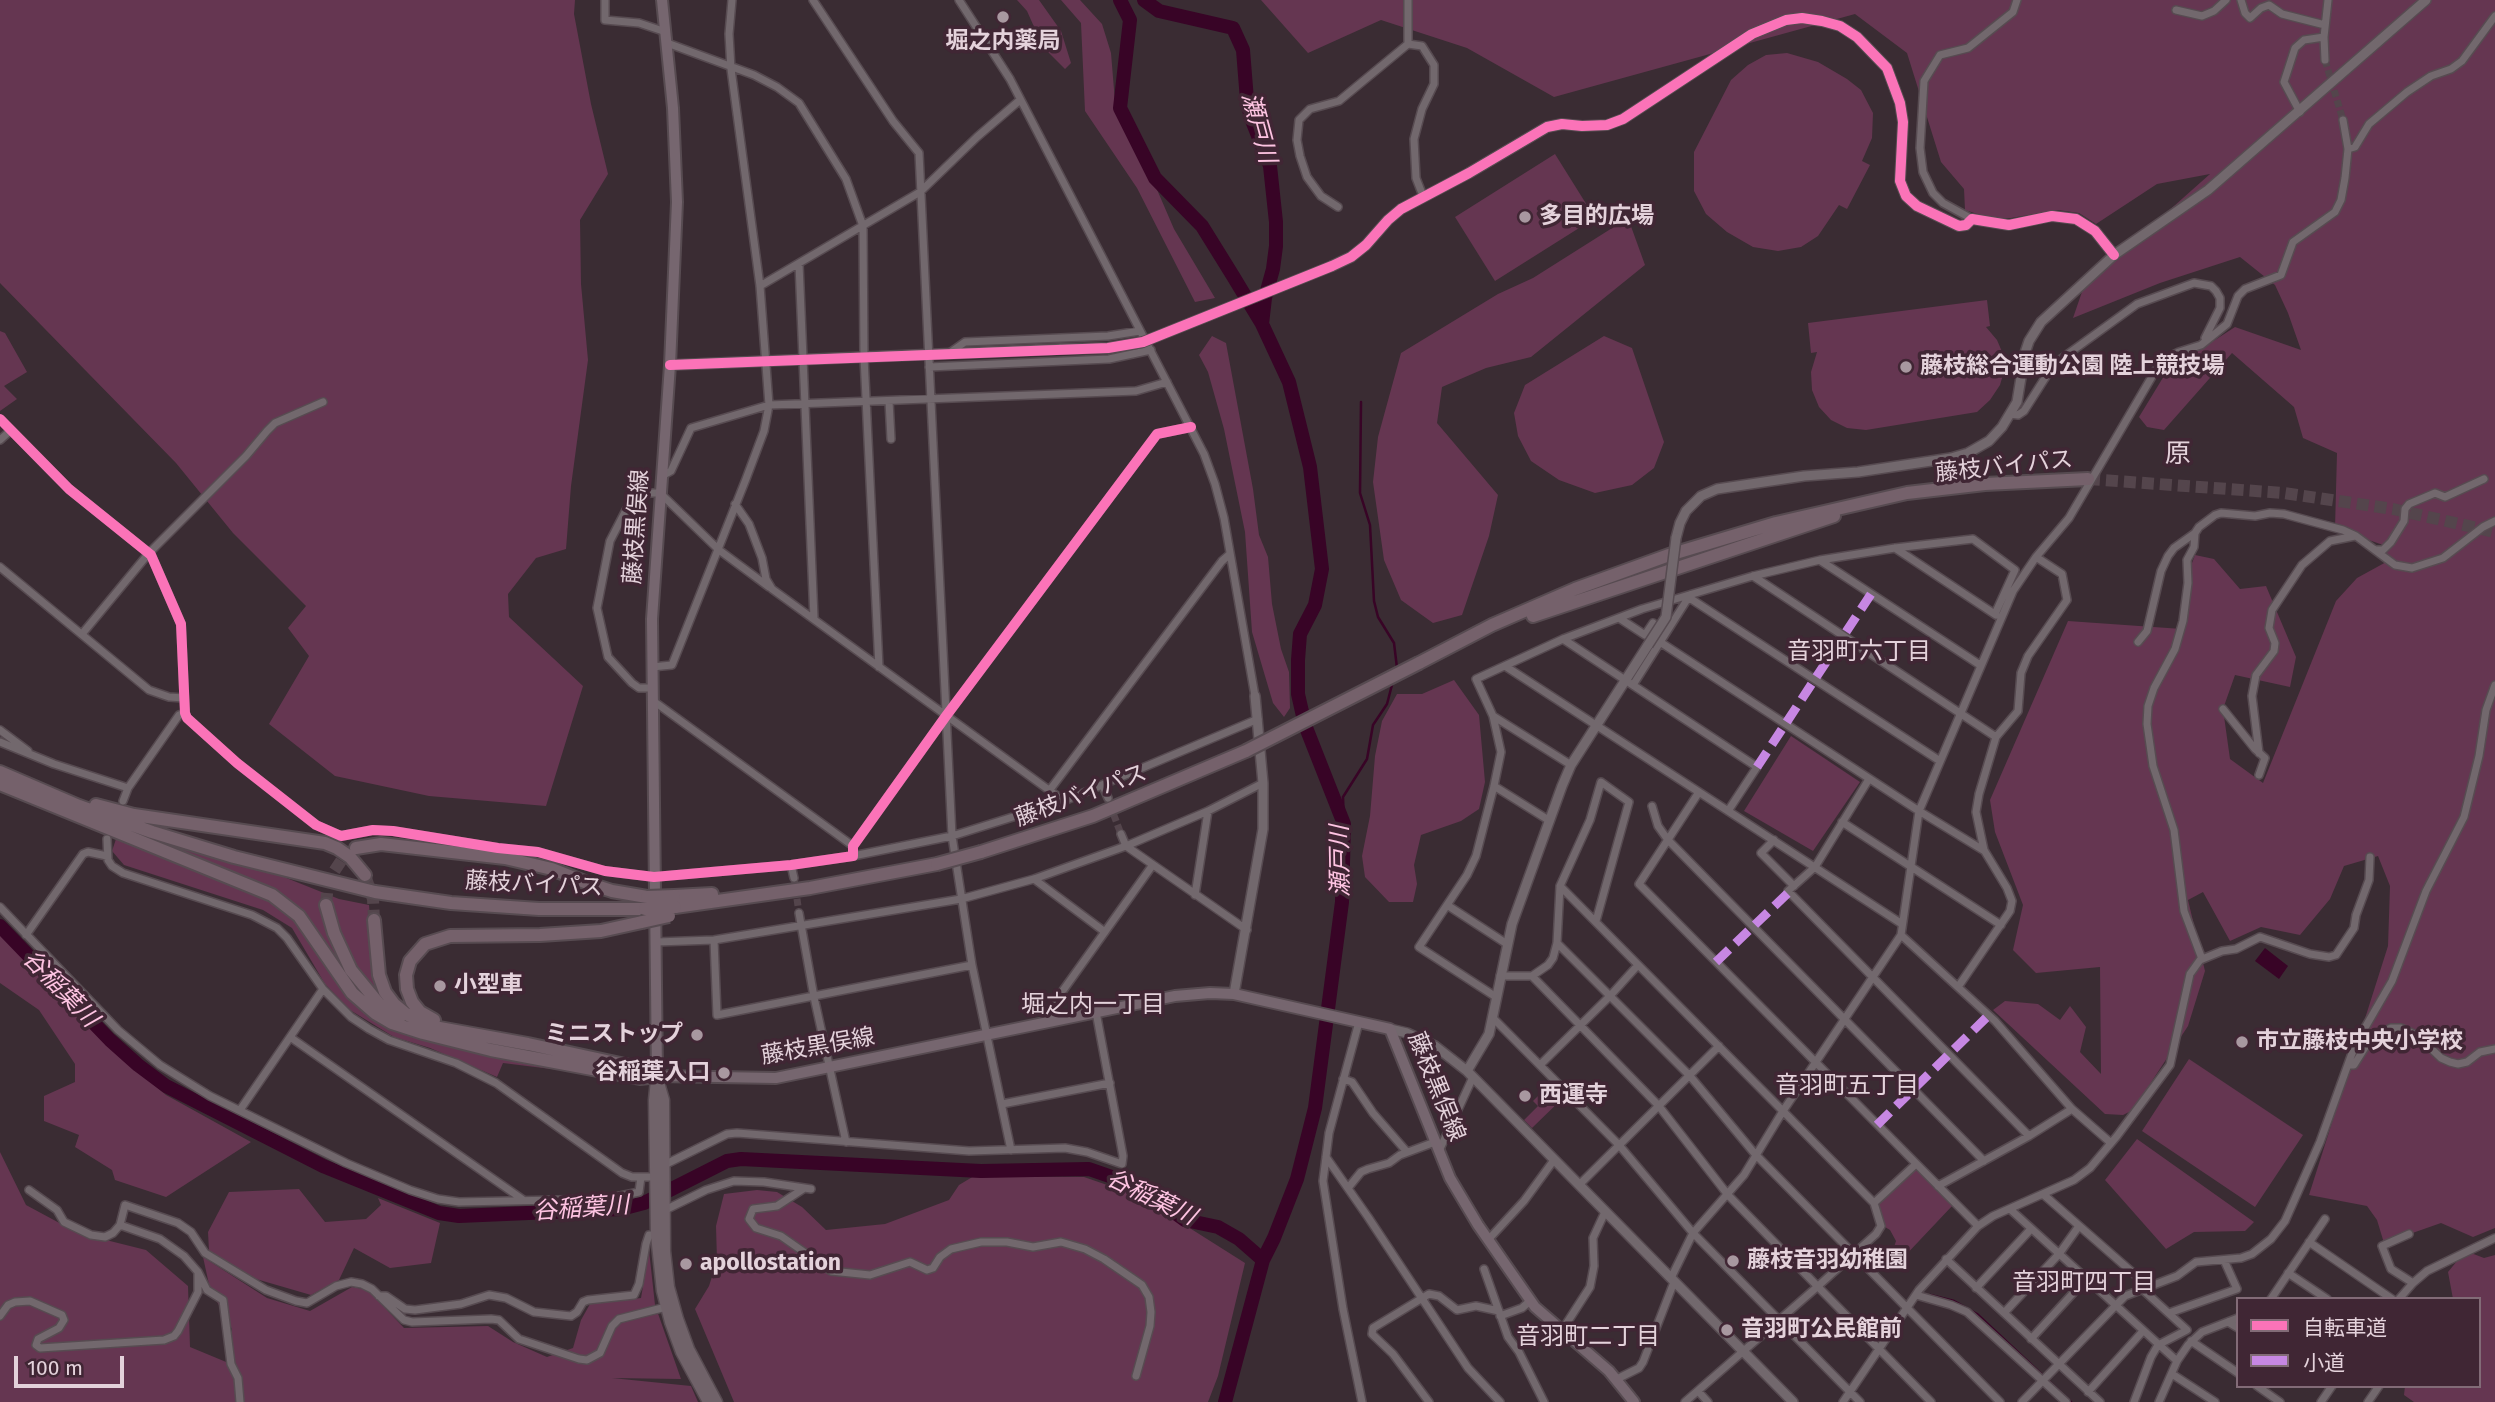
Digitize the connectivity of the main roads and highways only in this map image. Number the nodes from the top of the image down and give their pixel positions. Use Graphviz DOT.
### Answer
graph roads {
  1 [pos="662,0"];
  2 [pos="1419,663"];
  3 [pos="0,772"];
  4 [pos="0,784"];
  5 [pos="38,790"];
  6 [pos="356,848"];
  7 [pos="365,875"];
  8 [pos="326,905"];
  9 [pos="645,909"];
  10 [pos="374,920"];
  11 [pos="423,1033"];
  12 [pos="453,1035"];
  13 [pos="657,1076"];
  14 [pos="658,1170"];
  15 [pos="660,1186"];
  16 [pos="662,1207"];
  17 [pos="708,1402"];
  18 [pos="717,1402"];
  19 [pos="1634,1402"];
  1 -- 13 [label="main road, 藤枝黒俣線"];
  2 -- 2 [label="highway, 藤枝バイパス"];
  2 -- 9 [label="highway, 藤枝バイパス, bridge"];
  3 -- 5 [label="highway, 藤枝バイパス"];
  4 -- 11 [label="highway"];
  5 -- 7 [label="highway"];
  5 -- 9 [label="highway, 藤枝バイパス"];
  6 -- 9 [label="highway"];
  8 -- 11 [label="highway"];
  9 -- 12 [label="highway"];
  10 -- 12 [label="highway"];
  11 -- 12 [label="highway"];
  12 -- 13 [label="highway"];
  12 -- 13 [label="highway"];
  13 -- 14 [label="main road"];
  13 -- 19 [label="main road, 藤枝黒俣線"];
  14 -- 15 [label="main road"];
  14 -- 15 [label="main road"];
  15 -- 16 [label="main road"];
  16 -- 17 [label="main road"];
  16 -- 18 [label="main road"];
}
